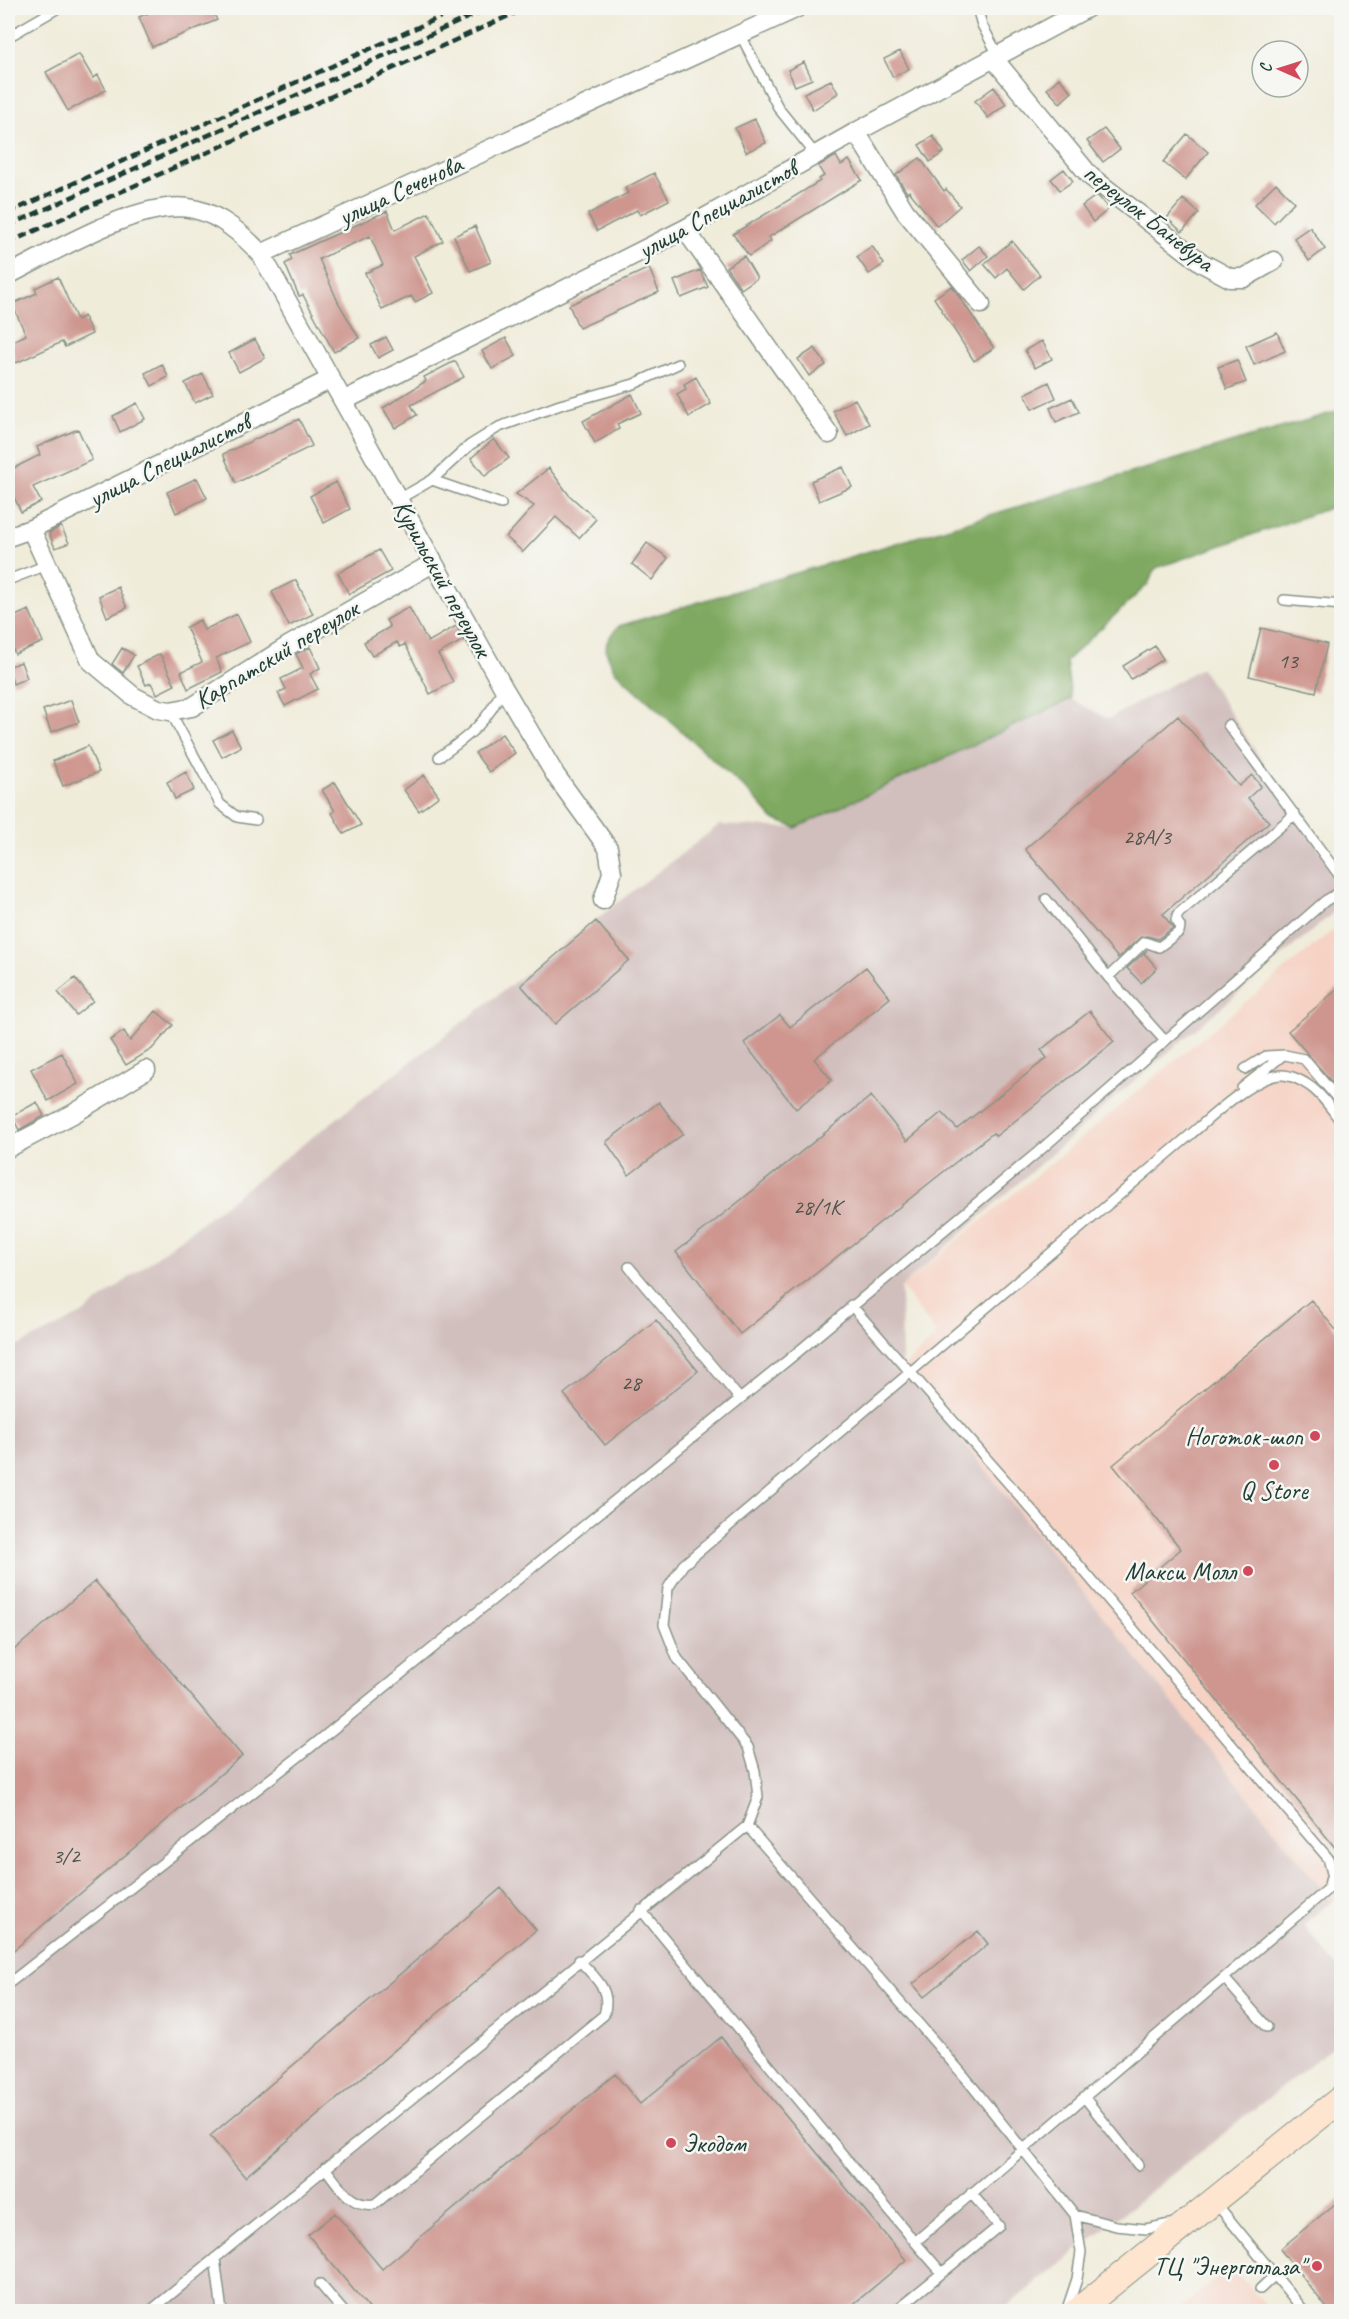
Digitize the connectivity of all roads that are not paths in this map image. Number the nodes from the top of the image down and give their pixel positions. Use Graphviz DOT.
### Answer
graph roads {
  1 [pos="58,8"];
  2 [pos="796,8"];
  3 [pos="977,8"];
  4 [pos="1087,8"];
  5 [pos="740,34"];
  6 [pos="8,37"];
  7 [pos="996,58"];
  8 [pos="856,132"];
  9 [pos="816,155"];
  10 [pos="685,229"];
  11 [pos="261,255"];
  12 [pos="1274,261"];
  13 [pos="8,275"];
  14 [pos="981,304"];
  15 [pos="678,364"];
  16 [pos="329,380"];
  17 [pos="343,401"];
  18 [pos="829,434"];
  19 [pos="432,480"];
  20 [pos="399,499"];
  21 [pos="501,504"];
  22 [pos="31,529"];
  23 [pos="8,537"];
  24 [pos="433,563"];
  25 [pos="47,565"];
  26 [pos="8,580"];
  27 [pos="1284,600"];
  28 [pos="1341,604"];
  29 [pos="503,687"];
  30 [pos="170,711"];
  31 [pos="1228,725"];
  32 [pos="439,757"];
  33 [pos="1294,814"];
  34 [pos="256,820"];
  35 [pos="1341,879"];
  36 [pos="1341,891"];
  37 [pos="1046,898"];
  38 [pos="603,900"];
  39 [pos="1108,976"];
  40 [pos="1165,1041"];
  41 [pos="1285,1055"];
  42 [pos="146,1070"];
  43 [pos="1245,1070"];
  44 [pos="1341,1104"];
  45 [pos="1219,1111"];
  46 [pos="1341,1123"];
  47 [pos="8,1148"];
  48 [pos="629,1267"];
  49 [pos="851,1305"];
  50 [pos="909,1371"];
  51 [pos="740,1399"];
  52 [pos="747,1826"];
  53 [pos="641,1910"];
  54 [pos="579,1960"];
  55 [pos="1225,1979"];
  56 [pos="8,1984"];
  57 [pos="1267,2027"];
  58 [pos="1085,2098"];
  59 [pos="1341,2098"];
  60 [pos="1022,2148"];
  61 [pos="1138,2165"];
  62 [pos="325,2168"];
  63 [pos="971,2193"];
  64 [pos="1214,2200"];
  65 [pos="1075,2215"];
  66 [pos="1190,2219"];
  67 [pos="915,2242"];
  68 [pos="215,2258"];
  69 [pos="942,2273"];
  70 [pos="1275,2275"];
  71 [pos="320,2284"];
  72 [pos="1260,2289"];
  73 [pos="149,2312"];
  74 [pos="222,2312"];
  75 [pos="344,2312"];
  76 [pos="894,2312"];
  77 [pos="1066,2312"];
  78 [pos="1076,2312"];
  79 [pos="1305,2312"];
  1 -- 6 [label="lane"];
  2 -- 5 [label="street, улица Сеченова"];
  3 -- 7 [label="lane"];
  4 -- 7 [label="street, улица Специалистов"];
  5 -- 9 [label="lane"];
  5 -- 11 [label="street, улица Сеченова"];
  7 -- 8 [label="street, улица Специалистов"];
  7 -- 12 [label="street, переулок Баневура"];
  8 -- 9 [label="street, улица Специалистов"];
  8 -- 14 [label="street"];
  9 -- 10 [label="street, улица Специалистов"];
  10 -- 17 [label="street, улица Специалистов"];
  10 -- 18 [label="street"];
  11 -- 13 [label="street"];
  11 -- 16 [label="street, Курильский переулок"];
  15 -- 19 [label="lane"];
  16 -- 17 [label="street, Курильский переулок"];
  16 -- 22 [label="street, улица Специалистов"];
  17 -- 20 [label="street, Курильский переулок"];
  19 -- 20 [label="lane"];
  19 -- 21 [label="lane"];
  20 -- 24 [label="street, Курильский переулок"];
  22 -- 23 [label="street, улица Специалистов"];
  22 -- 25 [label="street, Карпатский переулок"];
  24 -- 29 [label="street, Курильский переулок"];
  24 -- 30 [label="street, Карпатский переулок"];
  25 -- 26 [label="lane"];
  25 -- 30 [label="street, Карпатский переулок"];
  27 -- 28 [label="lane"];
  29 -- 32 [label="lane"];
  29 -- 38 [label="street, Курильский переулок"];
  30 -- 34 [label="lane"];
  31 -- 33 [label="lane"];
  33 -- 35 [label="lane"];
  33 -- 39 [label="lane"];
  36 -- 40 [label="lane"];
  37 -- 39 [label="lane"];
  39 -- 40 [label="lane"];
  40 -- 49 [label="lane"];
  41 -- 43 [label="lane"];
  41 -- 44 [label="lane"];
  41 -- 45 [label="lane"];
  42 -- 47 [label="street"];
  45 -- 46 [label="lane"];
  45 -- 50 [label="lane"];
  48 -- 51 [label="lane"];
  49 -- 50 [label="lane"];
  49 -- 51 [label="lane"];
  50 -- 52 [label="lane"];
  50 -- 55 [label="lane"];
  51 -- 56 [label="lane"];
  52 -- 53 [label="lane"];
  52 -- 60 [label="lane"];
  53 -- 54 [label="lane"];
  53 -- 67 [label="lane"];
  54 -- 62 [label="lane"];
  54 -- 62 [label="lane"];
  55 -- 57 [label="lane"];
  55 -- 58 [label="lane"];
  58 -- 60 [label="lane"];
  58 -- 61 [label="lane"];
  59 -- 64 [label="main road"];
  60 -- 63 [label="lane"];
  60 -- 65 [label="lane"];
  62 -- 68 [label="lane"];
  63 -- 67 [label="lane"];
  63 -- 69 [label="lane"];
  64 -- 66 [label="main road"];
  64 -- 70 [label="lane"];
  65 -- 66 [label="lane"];
  65 -- 77 [label="lane"];
  66 -- 78 [label="main road"];
  67 -- 69 [label="lane"];
  68 -- 73 [label="lane"];
  68 -- 74 [label="lane"];
  69 -- 76 [label="lane"];
  70 -- 72 [label="lane"];
  70 -- 79 [label="lane"];
  71 -- 75 [label="lane"];
}
